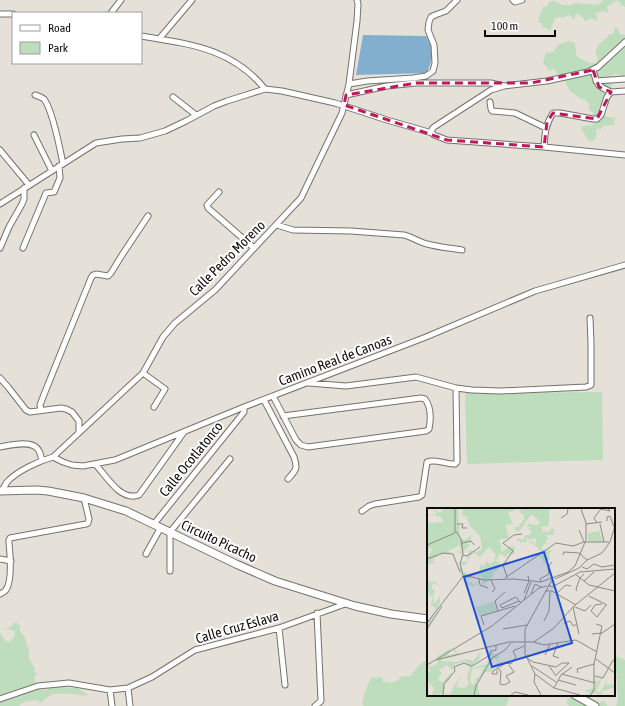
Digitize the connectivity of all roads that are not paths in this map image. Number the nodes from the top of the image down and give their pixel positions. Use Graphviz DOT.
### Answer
graph roads {
  1 [pos="121,0"];
  2 [pos="192,0"];
  3 [pos="357,0"];
  4 [pos="457,0"];
  5 [pos="513,0"];
  6 [pos="520,0"];
  7 [pos="112,12"];
  8 [pos="0,14"];
  9 [pos="12,14"];
  10 [pos="142,36"];
  11 [pos="159,39"];
  12 [pos="625,42"];
  13 [pos="593,70"];
  14 [pos="625,79"];
  15 [pos="596,81"];
  16 [pos="349,84"];
  17 [pos="504,86"];
  18 [pos="265,89"];
  19 [pos="625,91"];
  20 [pos="611,92"];
  21 [pos="36,95"];
  22 [pos="346,95"];
  23 [pos="173,97"];
  24 [pos="490,102"];
  25 [pos="344,105"];
  26 [pos="196,115"];
  27 [pos="546,128"];
  28 [pos="432,133"];
  29 [pos="34,135"];
  30 [pos="544,147"];
  31 [pos="0,150"];
  32 [pos="625,155"];
  33 [pos="0,158"];
  34 [pos="8,160"];
  35 [pos="61,165"];
  36 [pos="52,171"];
  37 [pos="26,186"];
  38 [pos="219,192"];
  39 [pos="0,204"];
  40 [pos="148,216"];
  41 [pos="277,225"];
  42 [pos="0,248"];
  43 [pos="23,248"];
  44 [pos="254,248"];
  45 [pos="462,250"];
  46 [pos="625,265"];
  47 [pos="590,318"];
  48 [pos="143,373"];
  49 [pos="1,382"];
  50 [pos="306,383"];
  51 [pos="456,388"];
  52 [pos="273,396"];
  53 [pos="264,400"];
  54 [pos="154,407"];
  55 [pos="244,407"];
  56 [pos="41,410"];
  57 [pos="283,416"];
  58 [pos="79,432"];
  59 [pos="185,432"];
  60 [pos="0,447"];
  61 [pos="53,457"];
  62 [pos="230,459"];
  63 [pos="42,460"];
  64 [pos="95,464"];
  65 [pos="288,479"];
  66 [pos="1,491"];
  67 [pos="84,498"];
  68 [pos="362,511"];
  69 [pos="158,526"];
  70 [pos="170,532"];
  71 [pos="146,554"];
  72 [pos="0,559"];
  73 [pos="11,560"];
  74 [pos="170,571"];
  75 [pos="0,594"];
  76 [pos="345,604"];
  77 [pos="317,613"];
  78 [pos="427,619"];
  79 [pos="279,628"];
  80 [pos="285,685"];
  81 [pos="128,688"];
  82 [pos="110,690"];
  83 [pos="577,696"];
  84 [pos="0,699"];
  85 [pos="112,706"];
  86 [pos="130,706"];
  87 [pos="316,706"];
  88 [pos="594,706"];
  1 -- 7 [label="street"];
  2 -- 11 [label="street"];
  3 -- 16 [label="street, Calle Pedro Moreno"];
  4 -- 16 [label="street"];
  5 -- 6 [label="street"];
  8 -- 9 [label="street"];
  10 -- 11 [label="street"];
  11 -- 18 [label="street"];
  12 -- 13 [label="street"];
  13 -- 15 [label="street"];
  13 -- 17 [label="street"];
  14 -- 15 [label="street"];
  15 -- 20 [label="street"];
  16 -- 22 [label="street, Calle Pedro Moreno"];
  17 -- 22 [label="street"];
  17 -- 28 [label="street"];
  18 -- 25 [label="street"];
  18 -- 26 [label="street"];
  19 -- 20 [label="street"];
  20 -- 27 [label="street"];
  21 -- 35 [label="street"];
  22 -- 25 [label="street, Calle Pedro Moreno"];
  23 -- 26 [label="street"];
  24 -- 27 [label="street"];
  25 -- 28 [label="street"];
  25 -- 41 [label="street, Calle Pedro Moreno"];
  26 -- 35 [label="street"];
  27 -- 30 [label="street"];
  28 -- 30 [label="street"];
  29 -- 36 [label="street"];
  30 -- 32 [label="street"];
  31 -- 34 [label="street"];
  33 -- 34 [label="street"];
  34 -- 37 [label="street"];
  35 -- 36 [label="street"];
  35 -- 43 [label="street"];
  36 -- 37 [label="street"];
  37 -- 39 [label="street"];
  37 -- 42 [label="street"];
  38 -- 44 [label="street"];
  40 -- 56 [label="street"];
  41 -- 44 [label="street, Calle Pedro Moreno"];
  41 -- 45 [label="street"];
  44 -- 48 [label="street, Calle Pedro Moreno"];
  46 -- 50 [label="street, Camino Real de Canoas"];
  47 -- 51 [label="street"];
  48 -- 54 [label="street"];
  48 -- 58 [label="street, Calle Pedro Moreno"];
  49 -- 56 [label="street"];
  50 -- 51 [label="street"];
  50 -- 52 [label="street, Camino Real de Canoas"];
  51 -- 68 [label="street"];
  52 -- 53 [label="street, Camino Real de Canoas"];
  52 -- 57 [label="street"];
  53 -- 55 [label="street, Camino Real de Canoas"];
  53 -- 65 [label="street"];
  55 -- 59 [label="street, Camino Real de Canoas"];
  55 -- 69 [label="street, Calle Ocotlatonco"];
  56 -- 58 [label="street"];
  57 -- 57 [label="street"];
  58 -- 61 [label="street, Calle Pedro Moreno"];
  59 -- 64 [label="street, Camino Real de Canoas"];
  59 -- 64 [label="street"];
  60 -- 63 [label="street"];
  61 -- 63 [label="street, Calle Pedro Moreno"];
  61 -- 64 [label="street, Camino Real de Canoas"];
  62 -- 70 [label="street"];
  63 -- 66 [label="street, Calle Pedro Moreno"];
  66 -- 67 [label="main road, Circuito Picacho"];
  67 -- 69 [label="main road, Circuito Picacho"];
  67 -- 73 [label="street"];
  69 -- 70 [label="main road, Circuito Picacho"];
  69 -- 71 [label="street, Calle Ocotlatonco"];
  70 -- 74 [label="street"];
  70 -- 76 [label="main road, Circuito Picacho"];
  72 -- 73 [label="street"];
  73 -- 75 [label="street"];
  76 -- 77 [label="street, Calle Cruz Eslava"];
  76 -- 78 [label="main road, Circuito Picacho"];
  77 -- 79 [label="street, Calle Cruz Eslava"];
  77 -- 87 [label="street"];
  79 -- 80 [label="street"];
  79 -- 81 [label="street, Calle Cruz Eslava"];
  81 -- 82 [label="street, Calle Cruz Eslava"];
  81 -- 86 [label="street"];
  82 -- 84 [label="street, Calle Cruz Eslava"];
  82 -- 85 [label="street"];
  83 -- 88 [label="main road"];
}
